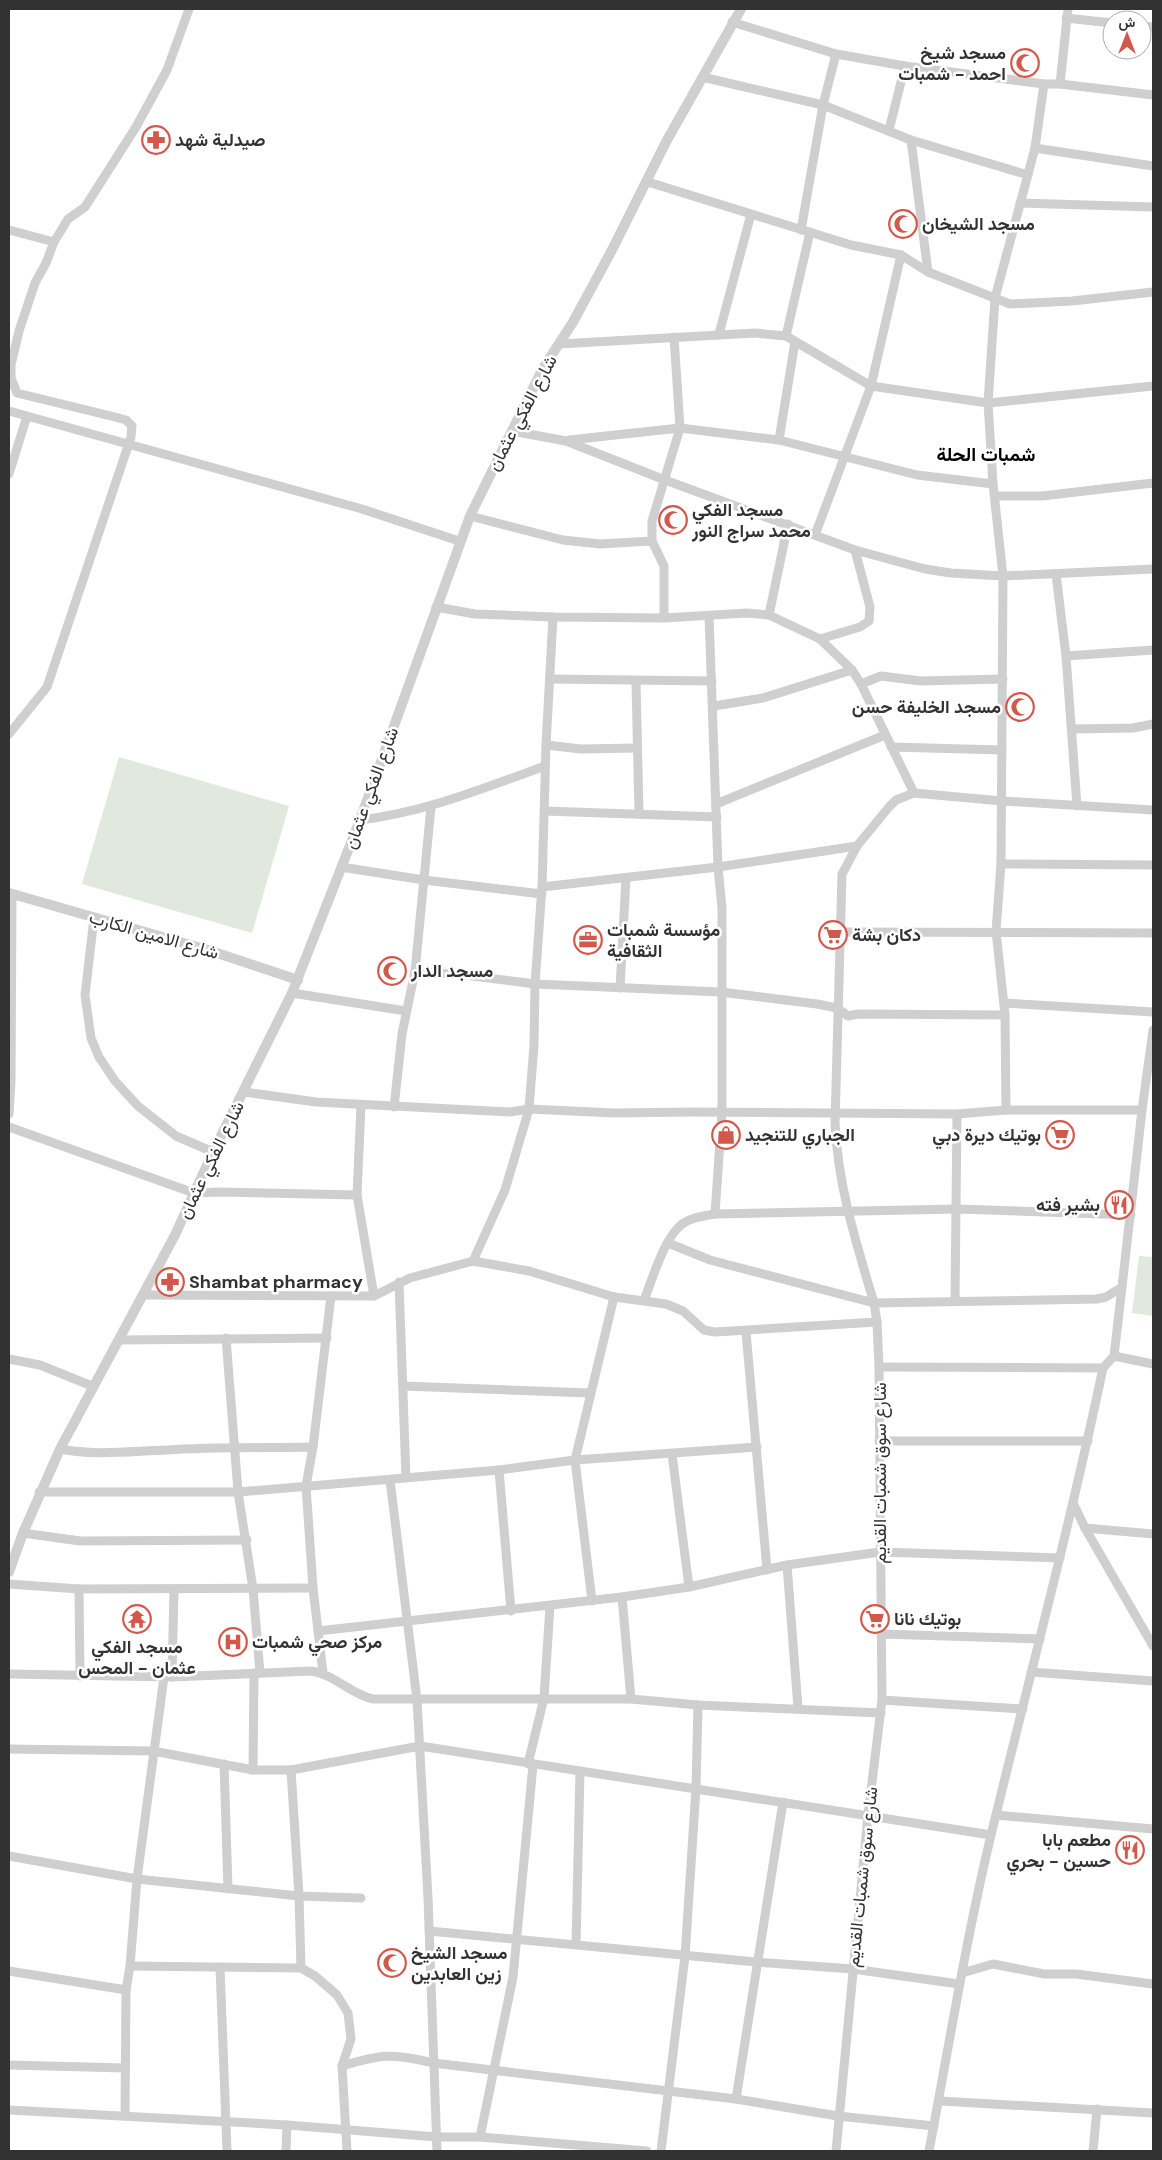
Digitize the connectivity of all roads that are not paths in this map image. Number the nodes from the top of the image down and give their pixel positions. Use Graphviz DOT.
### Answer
graph roads {
  1 [pos="189,9"];
  2 [pos="741,9"];
  3 [pos="1067,13"];
  4 [pos="1102,21"];
  5 [pos="732,22"];
  6 [pos="836,54"];
  7 [pos="905,66"];
  8 [pos="702,77"];
  9 [pos="1044,84"];
  10 [pos="1060,84"];
  11 [pos="1153,95"];
  12 [pos="822,105"];
  13 [pos="889,130"];
  14 [pos="911,140"];
  15 [pos="1035,148"];
  16 [pos="1153,166"];
  17 [pos="1028,175"];
  18 [pos="648,182"];
  19 [pos="1020,203"];
  20 [pos="1153,207"];
  21 [pos="751,214"];
  22 [pos="9,230"];
  23 [pos="805,231"];
  24 [pos="54,242"];
  25 [pos="901,255"];
  26 [pos="928,272"];
  27 [pos="1153,292"];
  28 [pos="995,298"];
  29 [pos="719,334"];
  30 [pos="786,336"];
  31 [pos="674,337"];
  32 [pos="795,342"];
  33 [pos="559,344"];
  34 [pos="871,386"];
  35 [pos="1153,386"];
  36 [pos="13,392"];
  37 [pos="988,403"];
  38 [pos="9,411"];
  39 [pos="27,416"];
  40 [pos="680,428"];
  41 [pos="512,431"];
  42 [pos="779,440"];
  43 [pos="566,441"];
  44 [pos="128,443"];
  45 [pos="844,457"];
  46 [pos="9,474"];
  47 [pos="665,480"];
  48 [pos="1153,483"];
  49 [pos="993,484"];
  50 [pos="995,496"];
  51 [pos="470,516"];
  52 [pos="788,524"];
  53 [pos="815,535"];
  54 [pos="459,541"];
  55 [pos="652,541"];
  56 [pos="855,550"];
  57 [pos="1153,569"];
  58 [pos="1056,574"];
  59 [pos="1003,576"];
  60 [pos="436,607"];
  61 [pos="769,615"];
  62 [pos="709,616"];
  63 [pos="553,618"];
  64 [pos="664,618"];
  65 [pos="820,639"];
  66 [pos="1153,650"];
  67 [pos="1066,656"];
  68 [pos="852,670"];
  69 [pos="1003,678"];
  70 [pos="551,679"];
  71 [pos="636,681"];
  72 [pos="712,681"];
  73 [pos="861,684"];
  74 [pos="714,706"];
  75 [pos="1153,724"];
  76 [pos="1072,729"];
  77 [pos="9,734"];
  78 [pos="885,735"];
  79 [pos="546,745"];
  80 [pos="891,747"];
  81 [pos="638,748"];
  82 [pos="1002,750"];
  83 [pos="546,766"];
  84 [pos="914,793"];
  85 [pos="1002,801"];
  86 [pos="716,804"];
  87 [pos="1077,806"];
  88 [pos="430,807"];
  89 [pos="1153,810"];
  90 [pos="545,811"];
  91 [pos="639,814"];
  92 [pos="717,817"];
  93 [pos="360,820"];
  94 [pos="857,846"];
  95 [pos="1001,864"];
  96 [pos="1153,866"];
  97 [pos="341,867"];
  98 [pos="718,867"];
  99 [pos="626,878"];
  100 [pos="424,880"];
  101 [pos="542,890"];
  102 [pos="10,894"];
  103 [pos="94,918"];
  104 [pos="996,931"];
  105 [pos="840,932"];
  106 [pos="1153,933"];
  107 [pos="415,971"];
  108 [pos="298,980"];
  109 [pos="535,984"];
  110 [pos="620,988"];
  111 [pos="721,992"];
  112 [pos="292,993"];
  113 [pos="1004,1003"];
  114 [pos="837,1008"];
  115 [pos="406,1012"];
  116 [pos="1153,1012"];
  117 [pos="1004,1015"];
  118 [pos="1153,1030"];
  119 [pos="1152,1046"];
  120 [pos="244,1092"];
  121 [pos="361,1105"];
  122 [pos="394,1107"];
  123 [pos="529,1109"];
  124 [pos="1006,1110"];
  125 [pos="1142,1110"];
  126 [pos="722,1112"];
  127 [pos="9,1114"];
  128 [pos="835,1114"];
  129 [pos="957,1114"];
  130 [pos="9,1127"];
  131 [pos="212,1152"];
  132 [pos="194,1193"];
  133 [pos="357,1195"];
  134 [pos="957,1209"];
  135 [pos="847,1211"];
  136 [pos="715,1214"];
  137 [pos="1131,1214"];
  138 [pos="668,1243"];
  139 [pos="473,1261"];
  140 [pos="400,1282"];
  141 [pos="1122,1287"];
  142 [pos="143,1295"];
  143 [pos="332,1296"];
  144 [pos="374,1296"];
  145 [pos="614,1298"];
  146 [pos="644,1300"];
  147 [pos="955,1300"];
  148 [pos="874,1303"];
  149 [pos="877,1322"];
  150 [pos="746,1332"];
  151 [pos="226,1338"];
  152 [pos="327,1338"];
  153 [pos="120,1340"];
  154 [pos="1114,1356"];
  155 [pos="9,1359"];
  156 [pos="1153,1364"];
  157 [pos="879,1367"];
  158 [pos="1103,1368"];
  159 [pos="92,1386"];
  160 [pos="403,1386"];
  161 [pos="590,1393"];
  162 [pos="879,1441"];
  163 [pos="1088,1442"];
  164 [pos="757,1447"];
  165 [pos="235,1448"];
  166 [pos="314,1448"];
  167 [pos="60,1449"];
  168 [pos="672,1454"];
  169 [pos="575,1460"];
  170 [pos="499,1470"];
  171 [pos="406,1478"];
  172 [pos="390,1480"];
  173 [pos="306,1486"];
  174 [pos="39,1492"];
  175 [pos="238,1492"];
  176 [pos="1074,1505"];
  177 [pos="1085,1528"];
  178 [pos="22,1533"];
  179 [pos="1153,1534"];
  180 [pos="247,1540"];
  181 [pos="880,1552"];
  182 [pos="1060,1558"];
  183 [pos="787,1566"];
  184 [pos="768,1570"];
  185 [pos="9,1572"];
  186 [pos="9,1584"];
  187 [pos="689,1587"];
  188 [pos="314,1588"];
  189 [pos="79,1589"];
  190 [pos="253,1589"];
  191 [pos="174,1590"];
  192 [pos="622,1597"];
  193 [pos="592,1601"];
  194 [pos="550,1606"];
  195 [pos="511,1611"];
  196 [pos="407,1619"];
  197 [pos="318,1631"];
  198 [pos="881,1634"];
  199 [pos="1040,1639"];
  200 [pos="1153,1646"];
  201 [pos="323,1672"];
  202 [pos="1031,1672"];
  203 [pos="257,1673"];
  204 [pos="9,1674"];
  205 [pos="80,1676"];
  206 [pos="168,1677"];
  207 [pos="1153,1680"];
  208 [pos="544,1698"];
  209 [pos="631,1699"];
  210 [pos="417,1700"];
  211 [pos="882,1700"];
  212 [pos="698,1705"];
  213 [pos="798,1708"];
  214 [pos="1023,1709"];
  215 [pos="881,1713"];
  216 [pos="420,1746"];
  217 [pos="9,1749"];
  218 [pos="153,1752"];
  219 [pos="224,1764"];
  220 [pos="530,1764"];
  221 [pos="253,1770"];
  222 [pos="291,1770"];
  223 [pos="580,1771"];
  224 [pos="696,1788"];
  225 [pos="782,1802"];
  226 [pos="868,1815"];
  227 [pos="996,1815"];
  228 [pos="1153,1829"];
  229 [pos="991,1835"];
  230 [pos="9,1856"];
  231 [pos="137,1880"];
  232 [pos="228,1889"];
  233 [pos="299,1896"];
  234 [pos="360,1898"];
  235 [pos="428,1931"];
  236 [pos="517,1938"];
  237 [pos="576,1944"];
  238 [pos="685,1956"];
  239 [pos="756,1962"];
  240 [pos="130,1966"];
  241 [pos="220,1967"];
  242 [pos="301,1968"];
  243 [pos="852,1969"];
  244 [pos="9,1971"];
  245 [pos="962,1973"];
  246 [pos="959,1984"];
  247 [pos="1153,1984"];
  248 [pos="126,1990"];
  249 [pos="433,2063"];
  250 [pos="9,2065"];
  251 [pos="342,2066"];
  252 [pos="125,2068"];
  253 [pos="492,2070"];
  254 [pos="668,2091"];
  255 [pos="736,2099"];
  256 [pos="940,2101"];
  257 [pos="1097,2109"];
  258 [pos="9,2110"];
  259 [pos="1153,2113"];
  260 [pos="125,2116"];
  261 [pos="838,2116"];
  262 [pos="227,2122"];
  263 [pos="287,2125"];
  264 [pos="934,2126"];
  265 [pos="346,2129"];
  266 [pos="436,2137"];
  267 [pos="480,2137"];
  268 [pos="553,2147"];
  269 [pos="227,2151"];
  270 [pos="286,2151"];
  271 [pos="347,2151"];
  272 [pos="437,2151"];
  273 [pos="647,2151"];
  274 [pos="660,2151"];
  275 [pos="836,2151"];
  276 [pos="930,2151"];
  277 [pos="1093,2151"];
  1 -- 24 [label="street"];
  2 -- 5 [label="street, شارع الفكي عثمان"];
  3 -- 4 [label="street"];
  3 -- 10 [label="street"];
  5 -- 6 [label="street"];
  5 -- 8 [label="street, شارع الفكي عثمان"];
  6 -- 7 [label="street"];
  6 -- 12 [label="street"];
  7 -- 9 [label="street"];
  7 -- 13 [label="street"];
  8 -- 12 [label="street"];
  8 -- 18 [label="street, شارع الفكي عثمان"];
  9 -- 10 [label="street"];
  9 -- 15 [label="street"];
  10 -- 11 [label="street"];
  12 -- 13 [label="street"];
  12 -- 23 [label="street"];
  13 -- 14 [label="street"];
  14 -- 17 [label="street"];
  14 -- 26 [label="street"];
  15 -- 16 [label="street"];
  15 -- 17 [label="street"];
  17 -- 19 [label="street"];
  18 -- 21 [label="street"];
  18 -- 33 [label="street, شارع الفكي عثمان"];
  19 -- 20 [label="street"];
  19 -- 28 [label="street"];
  21 -- 23 [label="street"];
  21 -- 29 [label="street"];
  22 -- 24 [label="street"];
  23 -- 25 [label="street"];
  23 -- 30 [label="street"];
  24 -- 36 [label="street"];
  25 -- 26 [label="street"];
  25 -- 34 [label="street"];
  26 -- 28 [label="street"];
  27 -- 28 [label="street"];
  28 -- 37 [label="street"];
  29 -- 30 [label="street"];
  29 -- 31 [label="street"];
  30 -- 32 [label="street"];
  31 -- 33 [label="street"];
  31 -- 40 [label="street"];
  32 -- 34 [label="street"];
  32 -- 42 [label="street"];
  33 -- 41 [label="street, شارع الفكي عثمان"];
  34 -- 37 [label="street"];
  34 -- 45 [label="street"];
  35 -- 37 [label="street"];
  36 -- 44 [label="street"];
  37 -- 49 [label="street"];
  38 -- 39 [label="street"];
  39 -- 44 [label="street"];
  39 -- 46 [label="street"];
  40 -- 42 [label="street"];
  40 -- 43 [label="street"];
  40 -- 47 [label="street"];
  41 -- 43 [label="street"];
  41 -- 51 [label="street, شارع الفكي عثمان"];
  42 -- 45 [label="street"];
  43 -- 47 [label="street"];
  44 -- 54 [label="street"];
  44 -- 77 [label="street"];
  45 -- 49 [label="street"];
  45 -- 53 [label="street"];
  47 -- 52 [label="street"];
  47 -- 55 [label="street"];
  48 -- 50 [label="street"];
  49 -- 50 [label="street"];
  50 -- 59 [label="street"];
  51 -- 54 [label="street, شارع الفكي عثمان"];
  51 -- 55 [label="street"];
  52 -- 53 [label="street"];
  52 -- 61 [label="street"];
  53 -- 56 [label="street"];
  54 -- 60 [label="street, شارع الفكي عثمان"];
  55 -- 64 [label="street"];
  56 -- 59 [label="street"];
  56 -- 65 [label="street"];
  57 -- 58 [label="street"];
  58 -- 59 [label="street"];
  58 -- 67 [label="street"];
  59 -- 69 [label="street"];
  60 -- 63 [label="street"];
  60 -- 93 [label="street, شارع الفكي عثمان"];
  61 -- 62 [label="street"];
  61 -- 65 [label="street"];
  62 -- 64 [label="street"];
  62 -- 72 [label="street"];
  63 -- 64 [label="street"];
  63 -- 70 [label="street"];
  65 -- 68 [label="street"];
  66 -- 67 [label="street"];
  67 -- 76 [label="street"];
  68 -- 73 [label="street"];
  68 -- 74 [label="street"];
  69 -- 73 [label="street"];
  69 -- 82 [label="street"];
  70 -- 71 [label="street"];
  70 -- 79 [label="street"];
  71 -- 72 [label="street"];
  71 -- 81 [label="street"];
  72 -- 74 [label="street"];
  73 -- 78 [label="street"];
  74 -- 86 [label="street"];
  75 -- 76 [label="street"];
  76 -- 87 [label="street"];
  78 -- 80 [label="street"];
  78 -- 86 [label="street"];
  79 -- 81 [label="street"];
  79 -- 83 [label="street"];
  80 -- 82 [label="street"];
  80 -- 84 [label="street"];
  81 -- 91 [label="street"];
  82 -- 85 [label="street"];
  83 -- 88 [label="street"];
  83 -- 90 [label="street"];
  84 -- 85 [label="street"];
  84 -- 94 [label="street, شارع سوق شمبات القديم"];
  85 -- 87 [label="street"];
  85 -- 95 [label="street"];
  86 -- 92 [label="street"];
  87 -- 89 [label="street"];
  88 -- 93 [label="street"];
  88 -- 100 [label="street"];
  90 -- 91 [label="street"];
  90 -- 101 [label="street"];
  91 -- 92 [label="street"];
  92 -- 98 [label="street"];
  93 -- 97 [label="street, شارع الفكي عثمان"];
  94 -- 98 [label="street"];
  94 -- 105 [label="street, شارع سوق شمبات القديم"];
  95 -- 96 [label="street"];
  95 -- 104 [label="street"];
  97 -- 100 [label="street"];
  97 -- 108 [label="street, شارع الفكي عثمان"];
  98 -- 99 [label="street"];
  98 -- 111 [label="street"];
  99 -- 101 [label="street"];
  99 -- 110 [label="street"];
  100 -- 101 [label="street"];
  100 -- 107 [label="street"];
  101 -- 109 [label="street"];
  102 -- 103 [label="street, شارع الامين الكارب"];
  102 -- 127 [label="street"];
  103 -- 108 [label="street, شارع الامين الكارب"];
  103 -- 131 [label="street"];
  104 -- 105 [label="street"];
  104 -- 106 [label="street"];
  104 -- 113 [label="street"];
  105 -- 114 [label="street, شارع سوق شمبات القديم"];
  107 -- 109 [label="street"];
  107 -- 115 [label="street"];
  108 -- 112 [label="street, شارع الفكي عثمان"];
  109 -- 110 [label="street"];
  109 -- 123 [label="street"];
  110 -- 111 [label="street"];
  111 -- 114 [label="street"];
  111 -- 126 [label="street"];
  112 -- 115 [label="street"];
  112 -- 120 [label="street, شارع الفكي عثمان"];
  113 -- 116 [label="street"];
  113 -- 117 [label="street"];
  114 -- 117 [label="street"];
  114 -- 128 [label="street, شارع سوق شمبات القديم"];
  115 -- 122 [label="street"];
  117 -- 124 [label="street"];
  118 -- 119 [label="street"];
  119 -- 125 [label="street"];
  120 -- 121 [label="street"];
  120 -- 131 [label="street, شارع الفكي عثمان"];
  121 -- 122 [label="street"];
  121 -- 133 [label="street"];
  122 -- 123 [label="street"];
  123 -- 126 [label="street"];
  123 -- 139 [label="street"];
  124 -- 125 [label="street"];
  124 -- 129 [label="street"];
  125 -- 137 [label="street"];
  126 -- 128 [label="street"];
  126 -- 136 [label="street"];
  128 -- 129 [label="street"];
  128 -- 135 [label="street, شارع سوق شمبات القديم"];
  129 -- 134 [label="street"];
  130 -- 132 [label="street"];
  131 -- 132 [label="street, شارع الفكي عثمان"];
  132 -- 133 [label="street"];
  132 -- 142 [label="street, شارع الفكي عثمان"];
  133 -- 144 [label="street"];
  134 -- 135 [label="street"];
  134 -- 137 [label="street"];
  134 -- 147 [label="street"];
  135 -- 136 [label="street"];
  135 -- 148 [label="street, شارع سوق شمبات القديم"];
  136 -- 138 [label="street"];
  137 -- 141 [label="street"];
  138 -- 146 [label="street"];
  138 -- 148 [label="street"];
  139 -- 140 [label="street"];
  139 -- 145 [label="street"];
  140 -- 144 [label="street"];
  140 -- 160 [label="street"];
  141 -- 147 [label="street"];
  141 -- 154 [label="street"];
  142 -- 143 [label="street"];
  142 -- 153 [label="street, شارع الفكي عثمان"];
  143 -- 144 [label="street"];
  143 -- 152 [label="street"];
  145 -- 146 [label="street"];
  145 -- 161 [label="street"];
  146 -- 150 [label="street"];
  147 -- 148 [label="street"];
  148 -- 149 [label="street, شارع سوق شمبات القديم"];
  149 -- 150 [label="street"];
  149 -- 157 [label="street, شارع سوق شمبات القديم"];
  150 -- 164 [label="street"];
  151 -- 152 [label="street"];
  151 -- 153 [label="street"];
  151 -- 165 [label="street"];
  152 -- 166 [label="street"];
  153 -- 159 [label="street, شارع الفكي عثمان"];
  154 -- 156 [label="street"];
  154 -- 158 [label="street"];
  155 -- 159 [label="street"];
  157 -- 158 [label="street"];
  157 -- 162 [label="street, شارع سوق شمبات القديم"];
  158 -- 163 [label="street"];
  159 -- 167 [label="street, شارع الفكي عثمان"];
  160 -- 161 [label="street"];
  160 -- 171 [label="street"];
  161 -- 169 [label="street"];
  162 -- 163 [label="street"];
  162 -- 181 [label="street, شارع سوق شمبات القديم"];
  163 -- 176 [label="street"];
  164 -- 168 [label="street"];
  164 -- 184 [label="street"];
  165 -- 166 [label="street"];
  165 -- 167 [label="street"];
  165 -- 175 [label="street"];
  166 -- 173 [label="street"];
  167 -- 174 [label="street, شارع الفكي عثمان"];
  168 -- 169 [label="street"];
  168 -- 187 [label="street"];
  169 -- 170 [label="street"];
  169 -- 193 [label="street"];
  170 -- 171 [label="street"];
  170 -- 195 [label="street"];
  171 -- 172 [label="street"];
  172 -- 173 [label="street"];
  172 -- 196 [label="street"];
  173 -- 175 [label="street"];
  173 -- 188 [label="street"];
  174 -- 175 [label="street"];
  174 -- 178 [label="street, شارع الفكي عثمان"];
  175 -- 180 [label="street"];
  176 -- 177 [label="street"];
  176 -- 182 [label="street"];
  177 -- 179 [label="street"];
  177 -- 200 [label="street"];
  178 -- 180 [label="street"];
  178 -- 185 [label="street, شارع الفكي عثمان"];
  180 -- 190 [label="street"];
  181 -- 182 [label="street"];
  181 -- 183 [label="street"];
  181 -- 198 [label="street, شارع سوق شمبات القديم"];
  182 -- 199 [label="street"];
  183 -- 184 [label="street"];
  183 -- 213 [label="street"];
  184 -- 187 [label="street"];
  186 -- 189 [label="street"];
  187 -- 192 [label="street"];
  188 -- 190 [label="street"];
  188 -- 197 [label="street"];
  189 -- 191 [label="street"];
  189 -- 205 [label="street"];
  190 -- 191 [label="street"];
  190 -- 203 [label="street"];
  191 -- 206 [label="street"];
  192 -- 193 [label="street"];
  192 -- 209 [label="street"];
  193 -- 194 [label="street"];
  194 -- 195 [label="street"];
  194 -- 208 [label="street"];
  195 -- 196 [label="street"];
  196 -- 197 [label="street"];
  196 -- 210 [label="street"];
  197 -- 201 [label="street"];
  198 -- 199 [label="street"];
  198 -- 211 [label="street, شارع سوق شمبات القديم"];
  199 -- 202 [label="street"];
  201 -- 203 [label="street"];
  201 -- 210 [label="street"];
  202 -- 207 [label="street"];
  202 -- 214 [label="street"];
  203 -- 206 [label="street"];
  203 -- 221 [label="street"];
  204 -- 205 [label="street"];
  205 -- 206 [label="street"];
  206 -- 218 [label="street"];
  208 -- 209 [label="street"];
  208 -- 210 [label="street"];
  208 -- 220 [label="street"];
  209 -- 212 [label="street"];
  210 -- 216 [label="street"];
  211 -- 214 [label="street"];
  211 -- 215 [label="street, شارع سوق شمبات القديم"];
  212 -- 213 [label="street"];
  212 -- 224 [label="street"];
  213 -- 215 [label="street"];
  214 -- 227 [label="street"];
  215 -- 226 [label="street, شارع سوق شمبات القديم"];
  216 -- 220 [label="street"];
  216 -- 222 [label="street"];
  216 -- 235 [label="street"];
  217 -- 218 [label="street"];
  218 -- 219 [label="street"];
  218 -- 231 [label="street"];
  219 -- 221 [label="street"];
  219 -- 232 [label="street"];
  220 -- 223 [label="street"];
  220 -- 236 [label="street"];
  221 -- 222 [label="street"];
  222 -- 233 [label="street"];
  223 -- 224 [label="street"];
  223 -- 237 [label="street"];
  224 -- 225 [label="street"];
  224 -- 238 [label="street"];
  225 -- 226 [label="street"];
  225 -- 239 [label="street"];
  226 -- 229 [label="street"];
  226 -- 243 [label="street, شارع سوق شمبات القديم"];
  227 -- 228 [label="street"];
  227 -- 229 [label="street"];
  229 -- 245 [label="street"];
  230 -- 231 [label="street"];
  231 -- 232 [label="street"];
  231 -- 240 [label="street"];
  232 -- 233 [label="street"];
  233 -- 234 [label="street"];
  233 -- 242 [label="street"];
  235 -- 236 [label="street"];
  235 -- 249 [label="street"];
  236 -- 237 [label="street"];
  236 -- 253 [label="street"];
  237 -- 238 [label="street"];
  238 -- 239 [label="street"];
  238 -- 254 [label="street"];
  239 -- 243 [label="street"];
  239 -- 255 [label="street"];
  240 -- 241 [label="street"];
  240 -- 248 [label="street"];
  241 -- 242 [label="street"];
  241 -- 262 [label="street"];
  242 -- 251 [label="street"];
  243 -- 246 [label="street"];
  243 -- 261 [label="street, شارع سوق شمبات القديم"];
  244 -- 248 [label="street"];
  245 -- 246 [label="street"];
  245 -- 247 [label="street"];
  246 -- 256 [label="street"];
  248 -- 252 [label="street"];
  249 -- 251 [label="street"];
  249 -- 253 [label="street"];
  249 -- 266 [label="street"];
  250 -- 252 [label="street"];
  251 -- 265 [label="street"];
  252 -- 260 [label="street"];
  253 -- 254 [label="street"];
  253 -- 267 [label="street"];
  254 -- 255 [label="street"];
  254 -- 274 [label="street"];
  255 -- 261 [label="street"];
  256 -- 257 [label="street"];
  256 -- 264 [label="street"];
  257 -- 259 [label="street"];
  257 -- 277 [label="street"];
  258 -- 260 [label="street"];
  260 -- 262 [label="street"];
  261 -- 264 [label="street"];
  261 -- 275 [label="street, شارع سوق شمبات القديم"];
  262 -- 263 [label="street"];
  262 -- 269 [label="street"];
  263 -- 265 [label="street"];
  263 -- 270 [label="street"];
  264 -- 276 [label="street"];
  265 -- 266 [label="street"];
  265 -- 271 [label="street"];
  266 -- 267 [label="street"];
  266 -- 272 [label="street"];
  267 -- 268 [label="street"];
  268 -- 273 [label="street"];
}
